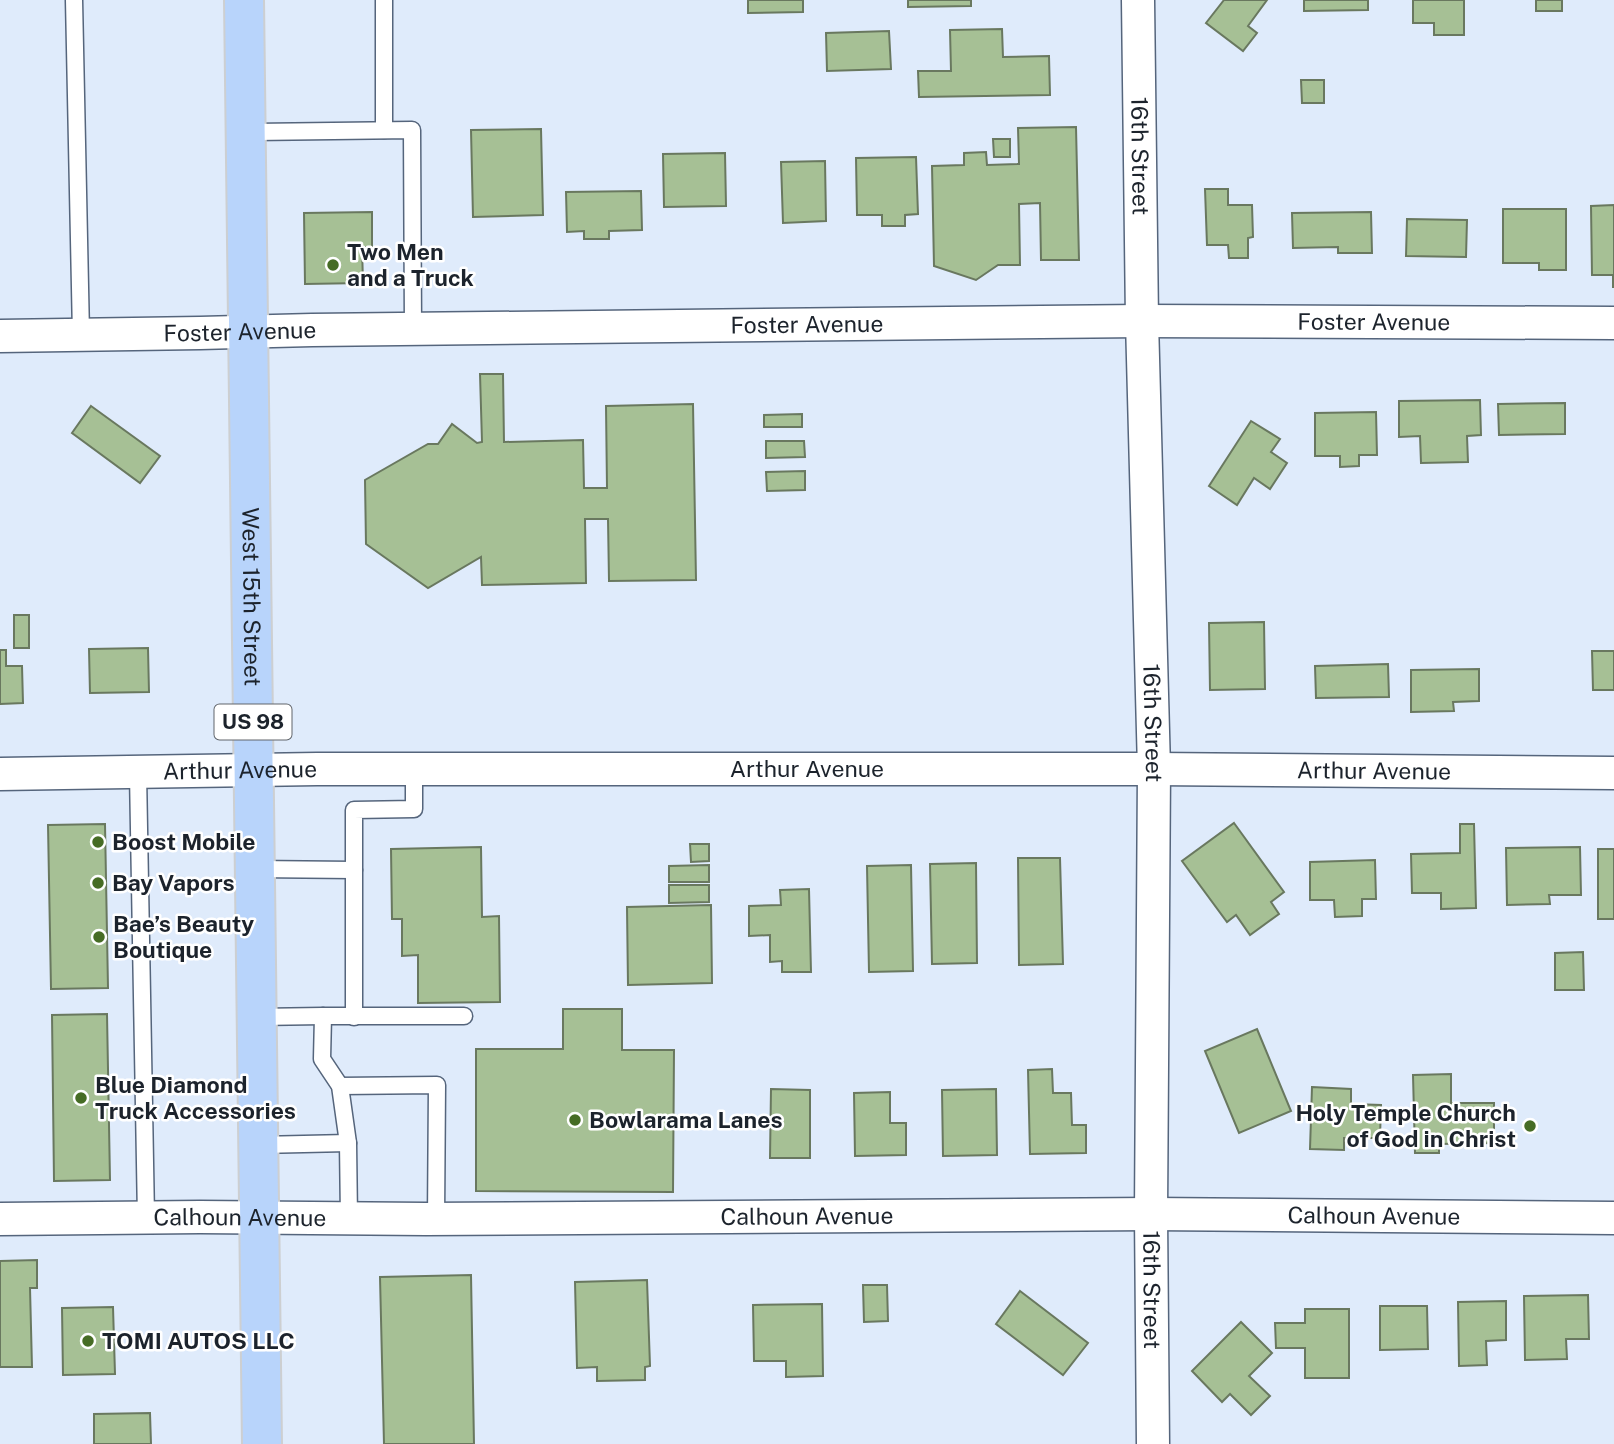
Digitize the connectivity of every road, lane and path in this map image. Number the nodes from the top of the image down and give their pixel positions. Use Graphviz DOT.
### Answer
graph roads {
  1 [pos="74,0"];
  2 [pos="244,0"];
  3 [pos="384,0"];
  4 [pos="1138,0"];
  5 [pos="384,130"];
  6 [pos="246,132"];
  7 [pos="1142,321"];
  8 [pos="1614,323"];
  9 [pos="413,329"];
  10 [pos="248,332"];
  11 [pos="81,335"];
  12 [pos="0,336"];
  13 [pos="414,769"];
  14 [pos="1154,769"];
  15 [pos="254,771"];
  16 [pos="138,773"];
  17 [pos="1614,773"];
  18 [pos="0,774"];
  19 [pos="255,869"];
  20 [pos="354,870"];
  21 [pos="323,1016"];
  22 [pos="464,1016"];
  23 [pos="257,1017"];
  24 [pos="354,1017"];
  25 [pos="340,1086"];
  26 [pos="348,1143"];
  27 [pos="259,1145"];
  28 [pos="1151,1214"];
  29 [pos="259,1217"];
  30 [pos="146,1218"];
  31 [pos="1614,1218"];
  32 [pos="0,1219"];
  33 [pos="349,1219"];
  34 [pos="436,1219"];
  35 [pos="262,1444"];
  36 [pos="1153,1444"];
  1 -- 11 [label="lane"];
  2 -- 6 [label="highway, West 15th Street / US 98"];
  3 -- 5 [label="lane"];
  4 -- 7 [label="street, 16th Street"];
  5 -- 6 [label="lane"];
  5 -- 9 [label="lane"];
  6 -- 10 [label="highway, West 15th Street / US 98"];
  7 -- 8 [label="street, Foster Avenue"];
  7 -- 9 [label="street, Foster Avenue"];
  7 -- 14 [label="street, 16th Street"];
  9 -- 10 [label="street, Foster Avenue"];
  10 -- 11 [label="street, Foster Avenue"];
  10 -- 15 [label="highway, West 15th Street / US 98"];
  11 -- 12 [label="street, Foster Avenue"];
  13 -- 14 [label="street, Arthur Avenue"];
  13 -- 15 [label="street, Arthur Avenue"];
  13 -- 20 [label="lane"];
  14 -- 17 [label="street, Arthur Avenue"];
  14 -- 28 [label="street, 16th Street"];
  15 -- 16 [label="street, Arthur Avenue"];
  15 -- 19 [label="highway, West 15th Street / US 98"];
  16 -- 18 [label="street, Arthur Avenue"];
  16 -- 30 [label="lane"];
  19 -- 20 [label="lane"];
  19 -- 23 [label="highway, West 15th Street / US 98"];
  20 -- 24 [label="lane"];
  21 -- 23 [label="lane"];
  21 -- 24 [label="lane"];
  21 -- 25 [label="lane"];
  22 -- 24 [label="lane"];
  23 -- 27 [label="highway, West 15th Street / US 98"];
  25 -- 26 [label="lane"];
  25 -- 34 [label="lane"];
  26 -- 27 [label="lane"];
  26 -- 33 [label="lane"];
  27 -- 29 [label="highway, West 15th Street / US 98"];
  28 -- 31 [label="street, Calhoun Avenue"];
  28 -- 34 [label="street, Calhoun Avenue"];
  28 -- 36 [label="street, 16th Street"];
  29 -- 30 [label="street, Calhoun Avenue"];
  29 -- 33 [label="street, Calhoun Avenue"];
  29 -- 35 [label="highway, West 15th Street / US 98"];
  30 -- 32 [label="street, Calhoun Avenue"];
  33 -- 34 [label="street, Calhoun Avenue"];
}
